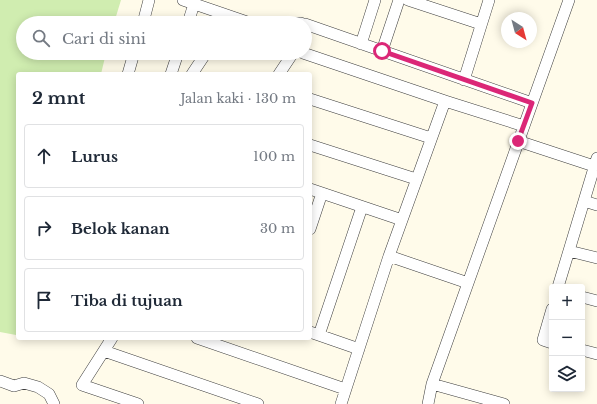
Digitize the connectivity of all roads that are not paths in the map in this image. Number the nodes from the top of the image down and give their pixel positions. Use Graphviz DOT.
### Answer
graph roads {
  1 [pos="149,0"];
  2 [pos="183,0"];
  3 [pos="375,0"];
  4 [pos="399,0"];
  5 [pos="408,0"];
  6 [pos="489,0"];
  7 [pos="569,0"];
  8 [pos="194,4"];
  9 [pos="145,16"];
  10 [pos="190,16"];
  11 [pos="220,16"];
  12 [pos="482,24"];
  13 [pos="312,26"];
  14 [pos="361,44"];
  15 [pos="382,51"];
  16 [pos="312,56"];
  17 [pos="132,60"];
  18 [pos="176,60"];
  19 [pos="201,60"];
  20 [pos="288,60"];
  21 [pos="129,72"];
  22 [pos="172,72"];
  23 [pos="193,72"];
  24 [pos="280,72"];
  25 [pos="464,80"];
  26 [pos="312,100"];
  27 [pos="445,101"];
  28 [pos="532,103"];
  29 [pos="524,126"];
  30 [pos="432,138"];
  31 [pos="518,141"];
  32 [pos="312,146"];
  33 [pos="595,162"];
  34 [pos="416,179"];
  35 [pos="312,190"];
  36 [pos="322,193"];
  37 [pos="584,201"];
  38 [pos="597,205"];
  39 [pos="362,207"];
  40 [pos="402,220"];
  41 [pos="312,223"];
  42 [pos="569,251"];
  43 [pos="389,256"];
  44 [pos="597,258"];
  45 [pos="468,283"];
  46 [pos="559,284"];
  47 [pos="585,298"];
  48 [pos="597,301"];
  49 [pos="549,319"];
  50 [pos="314,333"];
  51 [pos="111,340"];
  52 [pos="203,340"];
  53 [pos="549,342"];
  54 [pos="358,349"];
  55 [pos="104,351"];
  56 [pos="585,351"];
  57 [pos="597,354"];
  58 [pos="0,381"];
  59 [pos="432,384"];
  60 [pos="345,390"];
  61 [pos="54,404"];
  62 [pos="138,404"];
  63 [pos="258,404"];
  64 [pos="340,404"];
  65 [pos="428,404"];
  66 [pos="504,404"];
  1 -- 9 [label="street"];
  2 -- 8 [label="street"];
  3 -- 14 [label="street"];
  4 -- 15 [label="street"];
  5 -- 12 [label="street"];
  6 -- 12 [label="street"];
  7 -- 28 [label="street"];
  8 -- 10 [label="street"];
  8 -- 11 [label="street"];
  12 -- 25 [label="street"];
  13 -- 14 [label="street"];
  14 -- 15 [label="street"];
  15 -- 25 [label="street"];
  16 -- 27 [label="street"];
  17 -- 21 [label="street"];
  18 -- 22 [label="street"];
  19 -- 23 [label="street"];
  20 -- 24 [label="street"];
  25 -- 28 [label="street"];
  26 -- 30 [label="street"];
  27 -- 29 [label="street"];
  27 -- 30 [label="street"];
  28 -- 29 [label="street"];
  29 -- 31 [label="street"];
  30 -- 34 [label="street"];
  31 -- 33 [label="street"];
  31 -- 45 [label="street"];
  32 -- 34 [label="street"];
  33 -- 37 [label="street"];
  34 -- 40 [label="street"];
  35 -- 36 [label="street"];
  36 -- 39 [label="street"];
  36 -- 41 [label="street"];
  37 -- 38 [label="street"];
  37 -- 42 [label="street"];
  39 -- 40 [label="street"];
  39 -- 50 [label="street"];
  40 -- 43 [label="street"];
  42 -- 44 [label="street"];
  42 -- 46 [label="street"];
  43 -- 45 [label="street"];
  43 -- 54 [label="street"];
  45 -- 59 [label="street"];
  47 -- 48 [label="street"];
  49 -- 53 [label="street"];
  50 -- 54 [label="street"];
  51 -- 55 [label="street"];
  52 -- 60 [label="street"];
  54 -- 60 [label="street"];
  55 -- 62 [label="street"];
  55 -- 63 [label="street"];
  56 -- 57 [label="street"];
  58 -- 61 [label="street"];
  59 -- 65 [label="street"];
  59 -- 66 [label="street"];
  60 -- 64 [label="street"];
}
